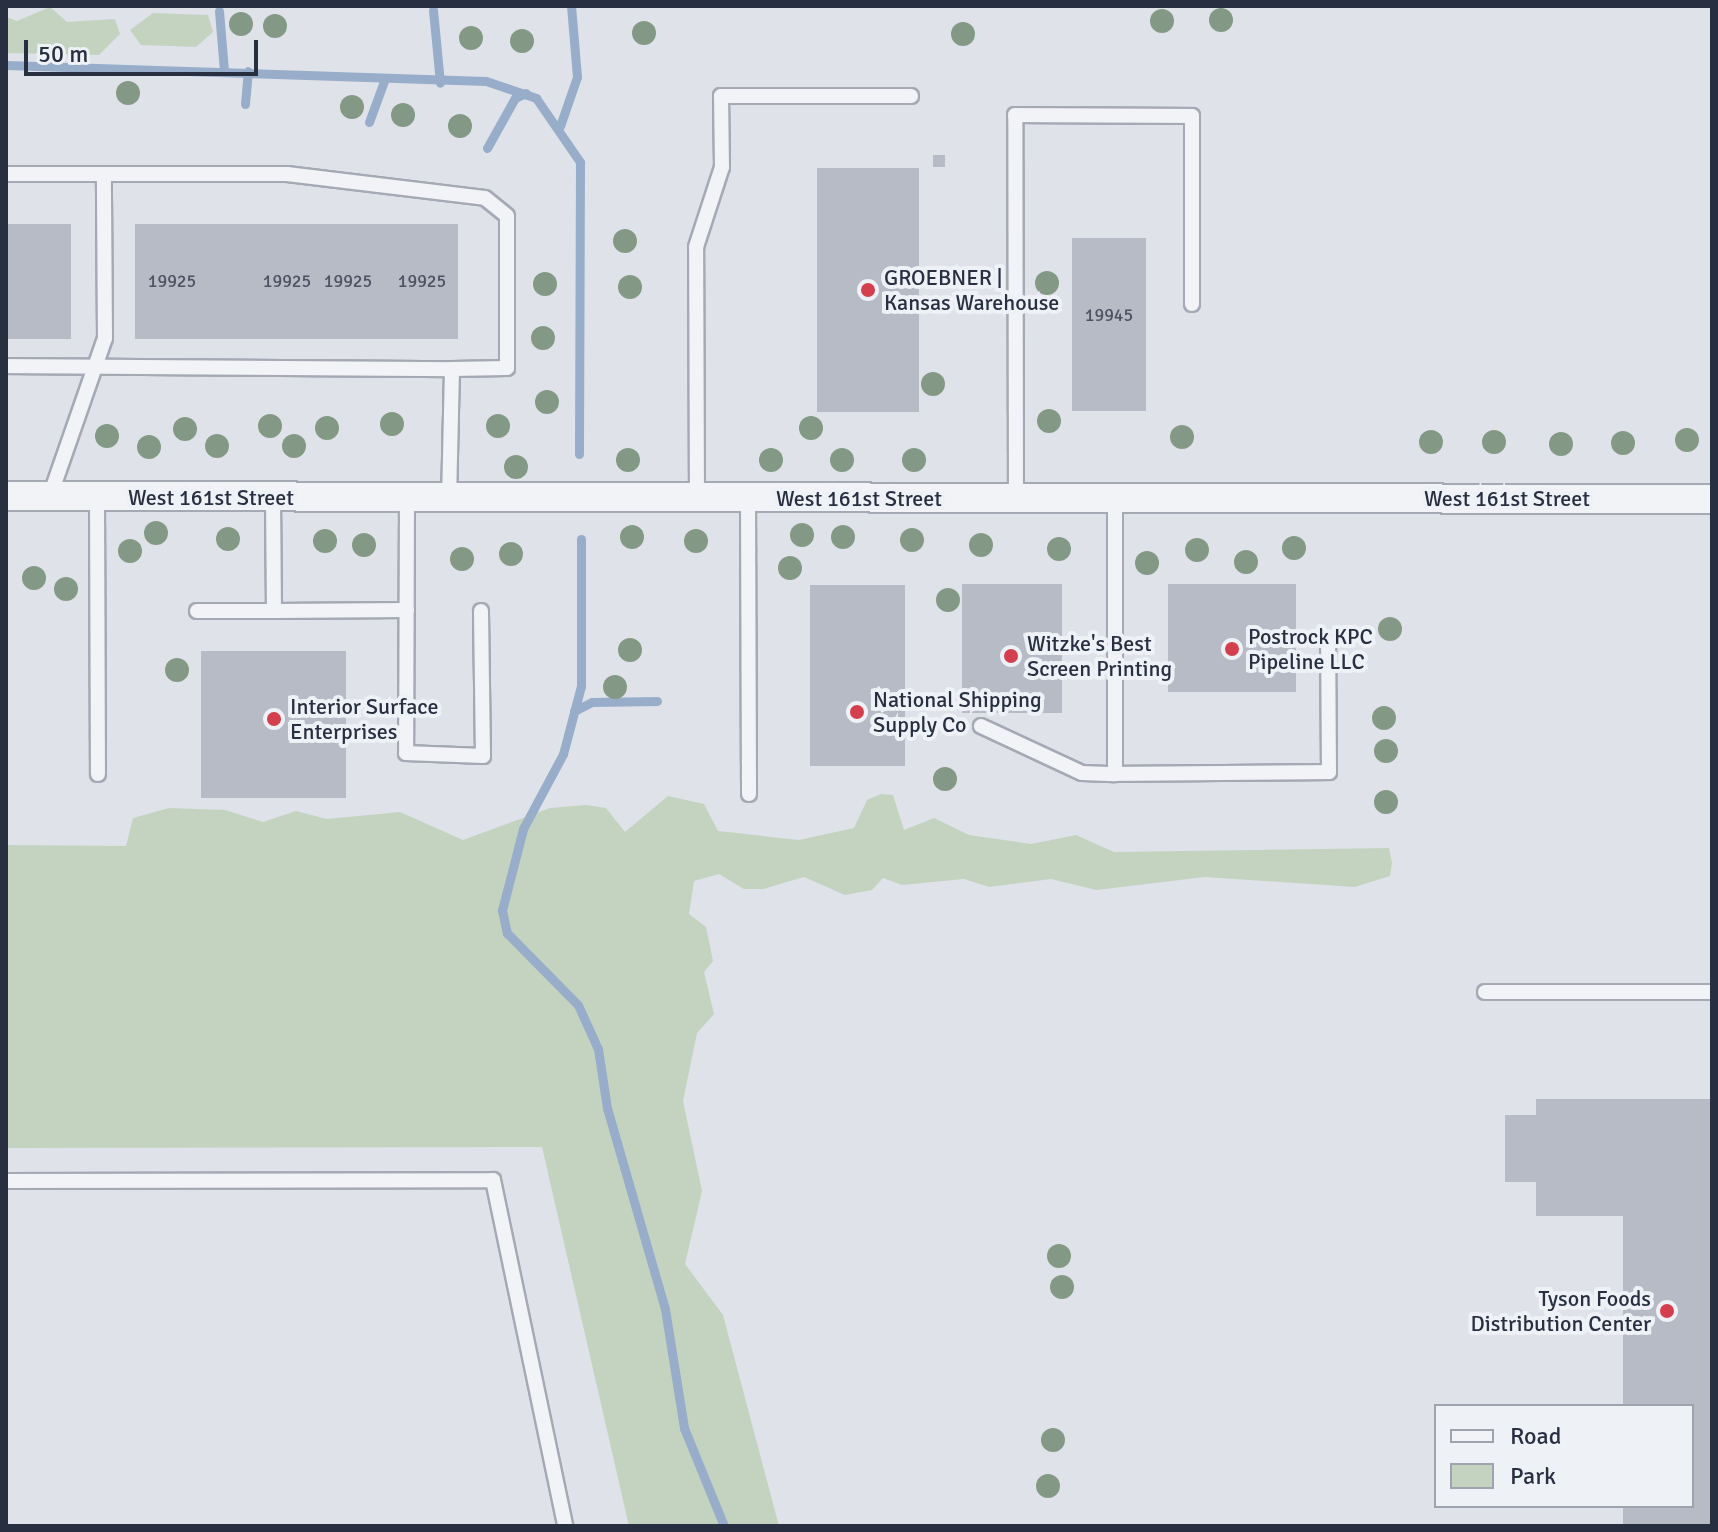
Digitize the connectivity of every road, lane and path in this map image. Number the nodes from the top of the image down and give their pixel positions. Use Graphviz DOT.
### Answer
graph roads {
  1 [pos="911,96"];
  2 [pos="6,174"];
  3 [pos="104,175"];
  4 [pos="1192,304"];
  5 [pos="6,366"];
  6 [pos="93,366"];
  7 [pos="452,369"];
  8 [pos="6,496"];
  9 [pos="50,496"];
  10 [pos="97,497"];
  11 [pos="273,498"];
  12 [pos="407,498"];
  13 [pos="449,498"];
  14 [pos="1115,498"];
  15 [pos="1016,499"];
  16 [pos="1712,499"];
  17 [pos="697,500"];
  18 [pos="748,500"];
  19 [pos="407,610"];
  20 [pos="197,611"];
  21 [pos="274,611"];
  22 [pos="481,611"];
  23 [pos="1328,642"];
  24 [pos="981,726"];
  25 [pos="98,774"];
  26 [pos="1115,774"];
  27 [pos="749,794"];
  28 [pos="1485,992"];
  29 [pos="1712,992"];
  30 [pos="6,1181"];
  31 [pos="565,1526"];
  1 -- 17 [label="lane"];
  2 -- 3 [label="lane"];
  3 -- 6 [label="lane"];
  3 -- 7 [label="lane"];
  4 -- 15 [label="lane"];
  5 -- 6 [label="lane"];
  6 -- 7 [label="lane"];
  6 -- 9 [label="lane"];
  7 -- 13 [label="lane"];
  8 -- 9 [label="street, West 161st Street"];
  9 -- 10 [label="street, West 161st Street"];
  10 -- 11 [label="street, West 161st Street"];
  10 -- 25 [label="lane"];
  11 -- 12 [label="street, West 161st Street"];
  11 -- 21 [label="lane"];
  12 -- 13 [label="street, West 161st Street"];
  12 -- 19 [label="lane"];
  13 -- 17 [label="street, West 161st Street"];
  14 -- 15 [label="street, West 161st Street"];
  14 -- 16 [label="street, West 161st Street"];
  14 -- 26 [label="lane"];
  15 -- 18 [label="street, West 161st Street"];
  17 -- 18 [label="street, West 161st Street"];
  18 -- 27 [label="lane"];
  19 -- 21 [label="lane"];
  19 -- 22 [label="lane"];
  20 -- 21 [label="lane"];
  23 -- 26 [label="lane"];
  24 -- 26 [label="lane"];
  28 -- 29 [label="lane"];
  30 -- 31 [label="lane"];
}
